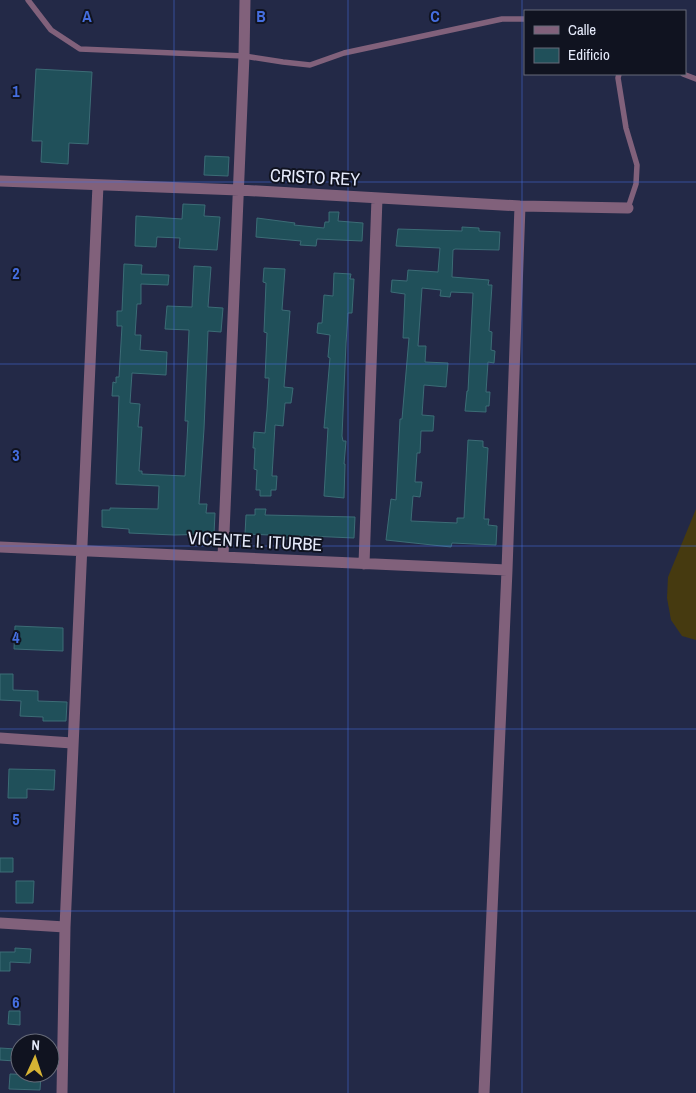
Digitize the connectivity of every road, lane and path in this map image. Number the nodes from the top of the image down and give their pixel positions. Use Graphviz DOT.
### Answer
graph roads {
  1 [pos="28,0"];
  2 [pos="245,0"];
  3 [pos="524,18"];
  4 [pos="244,56"];
  5 [pos="620,75"];
  6 [pos="0,181"];
  7 [pos="98,185"];
  8 [pos="239,190"];
  9 [pos="377,198"];
  10 [pos="520,206"];
  11 [pos="628,208"];
  12 [pos="0,548"];
  13 [pos="80,551"];
  14 [pos="223,557"];
  15 [pos="364,564"];
  16 [pos="507,570"];
  17 [pos="0,738"];
  18 [pos="72,743"];
  19 [pos="0,923"];
  20 [pos="65,927"];
  21 [pos="62,1093"];
  22 [pos="484,1093"];
  1 -- 4 [label="lane"];
  2 -- 4 [label="street"];
  3 -- 4 [label="lane"];
  4 -- 8 [label="street"];
  5 -- 11 [label="lane"];
  6 -- 7 [label="street, CRISTO REY"];
  7 -- 8 [label="street, CRISTO REY"];
  7 -- 13 [label="street"];
  8 -- 9 [label="street, CRISTO REY"];
  8 -- 14 [label="street"];
  9 -- 10 [label="street, CRISTO REY"];
  9 -- 15 [label="street"];
  10 -- 11 [label="street, CRISTO REY"];
  10 -- 16 [label="street"];
  12 -- 13 [label="street, VICENTE I. ITURBE"];
  13 -- 14 [label="street, VICENTE I. ITURBE"];
  13 -- 18 [label="street"];
  14 -- 15 [label="street, VICENTE I. ITURBE"];
  15 -- 16 [label="street, VICENTE I. ITURBE"];
  16 -- 22 [label="street"];
  17 -- 18 [label="street"];
  18 -- 20 [label="street"];
  19 -- 20 [label="street"];
  20 -- 21 [label="street"];
}
